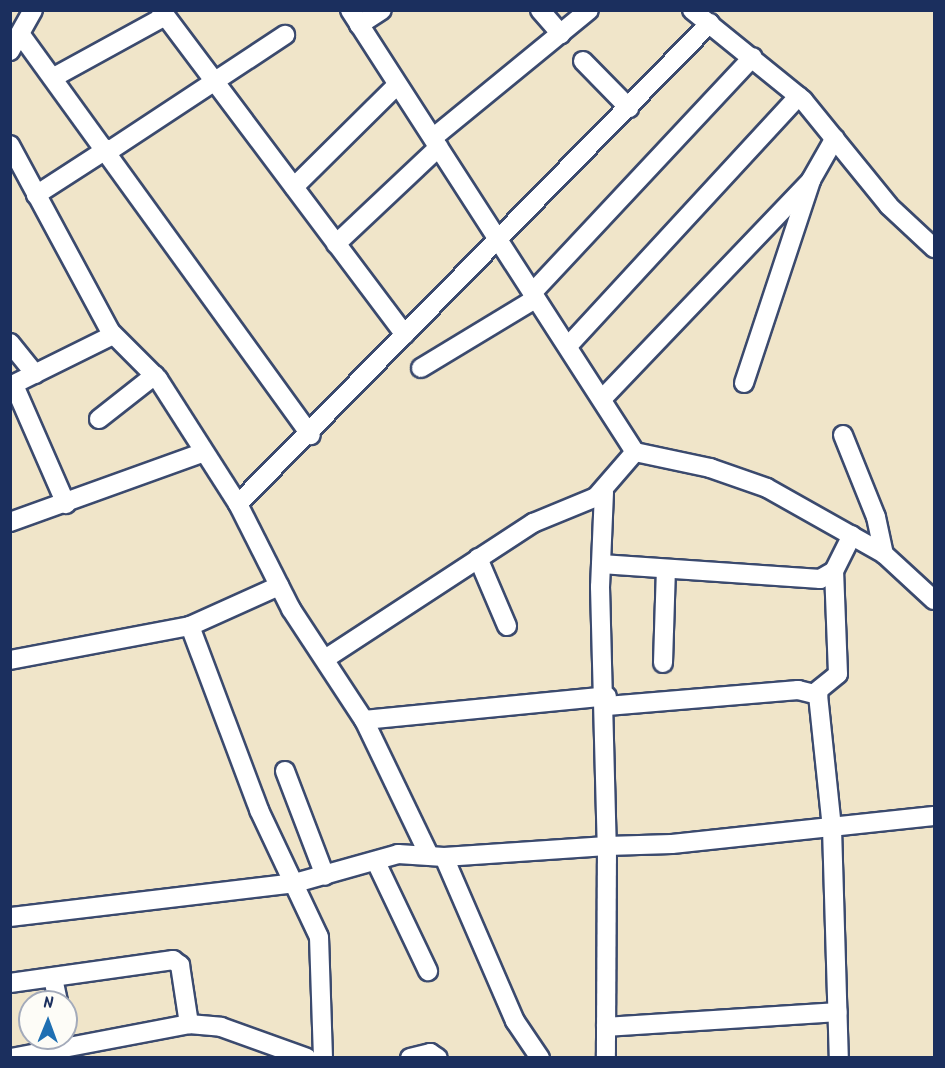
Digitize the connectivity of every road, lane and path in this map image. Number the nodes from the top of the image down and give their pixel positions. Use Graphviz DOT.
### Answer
graph roads {
  1 [pos="33,10"];
  2 [pos="382,10"];
  3 [pos="540,10"];
  4 [pos="589,10"];
  5 [pos="692,10"];
  6 [pos="163,13"];
  7 [pos="355,18"];
  8 [pos="710,23"];
  9 [pos="561,34"];
  10 [pos="21,35"];
  11 [pos="285,35"];
  12 [pos="10,51"];
  13 [pos="753,57"];
  14 [pos="583,61"];
  15 [pos="56,76"];
  16 [pos="218,81"];
  17 [pos="397,85"];
  18 [pos="799,96"];
  19 [pos="629,108"];
  20 [pos="835,138"];
  21 [pos="437,142"];
  22 [pos="10,145"];
  23 [pos="108,150"];
  24 [pos="811,180"];
  25 [pos="294,187"];
  26 [pos="36,195"];
  27 [pos="497,237"];
  28 [pos="336,244"];
  29 [pos="934,248"];
  30 [pos="534,296"];
  31 [pos="113,335"];
  32 [pos="405,335"];
  33 [pos="10,343"];
  34 [pos="568,346"];
  35 [pos="421,368"];
  36 [pos="35,374"];
  37 [pos="155,375"];
  38 [pos="744,383"];
  39 [pos="12,385"];
  40 [pos="603,398"];
  41 [pos="99,419"];
  42 [pos="311,435"];
  43 [pos="843,435"];
  44 [pos="204,452"];
  45 [pos="635,452"];
  46 [pos="604,492"];
  47 [pos="66,504"];
  48 [pos="238,504"];
  49 [pos="10,522"];
  50 [pos="852,535"];
  51 [pos="884,554"];
  52 [pos="478,558"];
  53 [pos="601,564"];
  54 [pos="666,570"];
  55 [pos="834,571"];
  56 [pos="279,586"];
  57 [pos="934,600"];
  58 [pos="190,626"];
  59 [pos="507,626"];
  60 [pos="325,659"];
  61 [pos="10,660"];
  62 [pos="663,663"];
  63 [pos="816,692"];
  64 [pos="607,701"];
  65 [pos="364,720"];
  66 [pos="285,771"];
  67 [pos="934,816"];
  68 [pos="832,828"];
  69 [pos="607,846"];
  70 [pos="437,856"];
  71 [pos="376,862"];
  72 [pos="325,876"];
  73 [pos="296,883"];
  74 [pos="10,917"];
  75 [pos="428,971"];
  76 [pos="53,978"];
  77 [pos="10,983"];
  78 [pos="56,990"];
  79 [pos="838,1012"];
  80 [pos="189,1024"];
  81 [pos="606,1027"];
  82 [pos="78,1040"];
  83 [pos="38,1050"];
  84 [pos="11,1058"];
  85 [pos="307,1058"];
  86 [pos="323,1058"];
  87 [pos="410,1058"];
  88 [pos="438,1058"];
  89 [pos="540,1058"];
  90 [pos="606,1058"];
  91 [pos="839,1058"];
  1 -- 10 [label="street"];
  2 -- 7 [label="street"];
  3 -- 9 [label="street"];
  4 -- 9 [label="street"];
  5 -- 8 [label="street"];
  6 -- 15 [label="street"];
  6 -- 16 [label="street"];
  7 -- 17 [label="street"];
  8 -- 13 [label="street"];
  8 -- 19 [label="street"];
  9 -- 21 [label="street"];
  10 -- 12 [label="street"];
  10 -- 15 [label="street"];
  11 -- 16 [label="street"];
  13 -- 18 [label="street"];
  13 -- 30 [label="street"];
  14 -- 19 [label="street"];
  15 -- 23 [label="street"];
  16 -- 23 [label="street"];
  16 -- 25 [label="street"];
  17 -- 21 [label="street"];
  17 -- 25 [label="street"];
  18 -- 20 [label="street"];
  18 -- 34 [label="street"];
  19 -- 27 [label="street"];
  20 -- 24 [label="street"];
  20 -- 29 [label="street"];
  21 -- 27 [label="street"];
  21 -- 28 [label="street"];
  22 -- 26 [label="street"];
  23 -- 26 [label="street"];
  23 -- 42 [label="street"];
  24 -- 38 [label="street"];
  24 -- 40 [label="street"];
  25 -- 28 [label="street"];
  26 -- 31 [label="street"];
  27 -- 30 [label="street"];
  27 -- 32 [label="street"];
  28 -- 32 [label="street"];
  30 -- 34 [label="street"];
  30 -- 35 [label="street"];
  31 -- 36 [label="street"];
  31 -- 37 [label="street"];
  32 -- 42 [label="street"];
  33 -- 36 [label="street"];
  34 -- 40 [label="street"];
  36 -- 39 [label="street"];
  37 -- 41 [label="street"];
  37 -- 44 [label="street"];
  39 -- 47 [label="street"];
  40 -- 45 [label="street"];
  42 -- 48 [label="street"];
  43 -- 51 [label="street"];
  44 -- 47 [label="street"];
  44 -- 48 [label="street"];
  45 -- 46 [label="street"];
  45 -- 50 [label="street"];
  46 -- 52 [label="street"];
  46 -- 53 [label="street"];
  47 -- 49 [label="street"];
  48 -- 56 [label="street"];
  50 -- 51 [label="street"];
  50 -- 55 [label="street"];
  51 -- 57 [label="street"];
  52 -- 59 [label="street"];
  52 -- 60 [label="street"];
  53 -- 54 [label="street"];
  53 -- 64 [label="street"];
  54 -- 55 [label="street"];
  54 -- 62 [label="street"];
  55 -- 63 [label="street"];
  56 -- 58 [label="street"];
  56 -- 60 [label="street"];
  58 -- 61 [label="street"];
  58 -- 73 [label="street"];
  60 -- 65 [label="street"];
  63 -- 64 [label="street"];
  63 -- 68 [label="street"];
  64 -- 65 [label="street"];
  64 -- 69 [label="street"];
  65 -- 70 [label="street"];
  66 -- 72 [label="street"];
  67 -- 68 [label="street"];
  68 -- 69 [label="street"];
  68 -- 79 [label="street"];
  69 -- 70 [label="street"];
  69 -- 81 [label="street"];
  70 -- 71 [label="street"];
  70 -- 89 [label="street"];
  71 -- 72 [label="street"];
  71 -- 75 [label="street"];
  72 -- 73 [label="street"];
  73 -- 74 [label="street"];
  73 -- 86 [label="street"];
  76 -- 77 [label="street"];
  76 -- 78 [label="street"];
  76 -- 80 [label="street"];
  79 -- 81 [label="street"];
  79 -- 91 [label="street"];
  80 -- 82 [label="street"];
  80 -- 85 [label="street"];
  81 -- 90 [label="street"];
  83 -- 84 [label="street"];
  87 -- 88 [label="street"];
}
